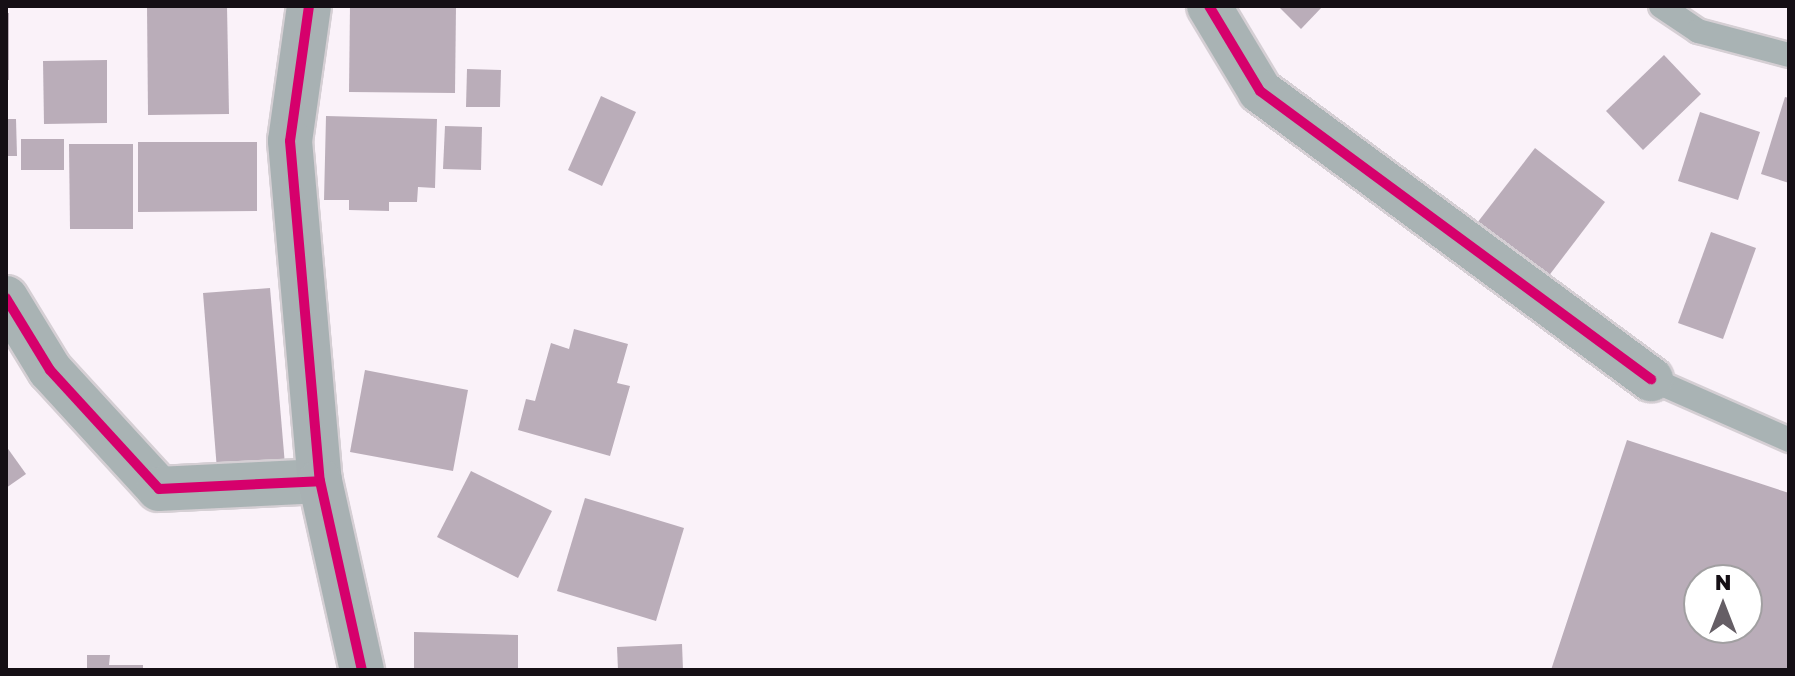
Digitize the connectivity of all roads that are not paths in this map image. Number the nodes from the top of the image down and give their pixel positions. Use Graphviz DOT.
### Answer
graph roads {
  1 [pos="309,6"];
  2 [pos="1209,6"];
  3 [pos="1661,6"];
  4 [pos="1789,55"];
  5 [pos="6,298"];
  6 [pos="1651,379"];
  7 [pos="1789,440"];
  8 [pos="320,481"];
  9 [pos="362,670"];
  1 -- 8 [label="street"];
  2 -- 6 [label="street"];
  3 -- 4 [label="lane"];
  5 -- 8 [label="street"];
  6 -- 7 [label="lane"];
  8 -- 9 [label="street"];
}
